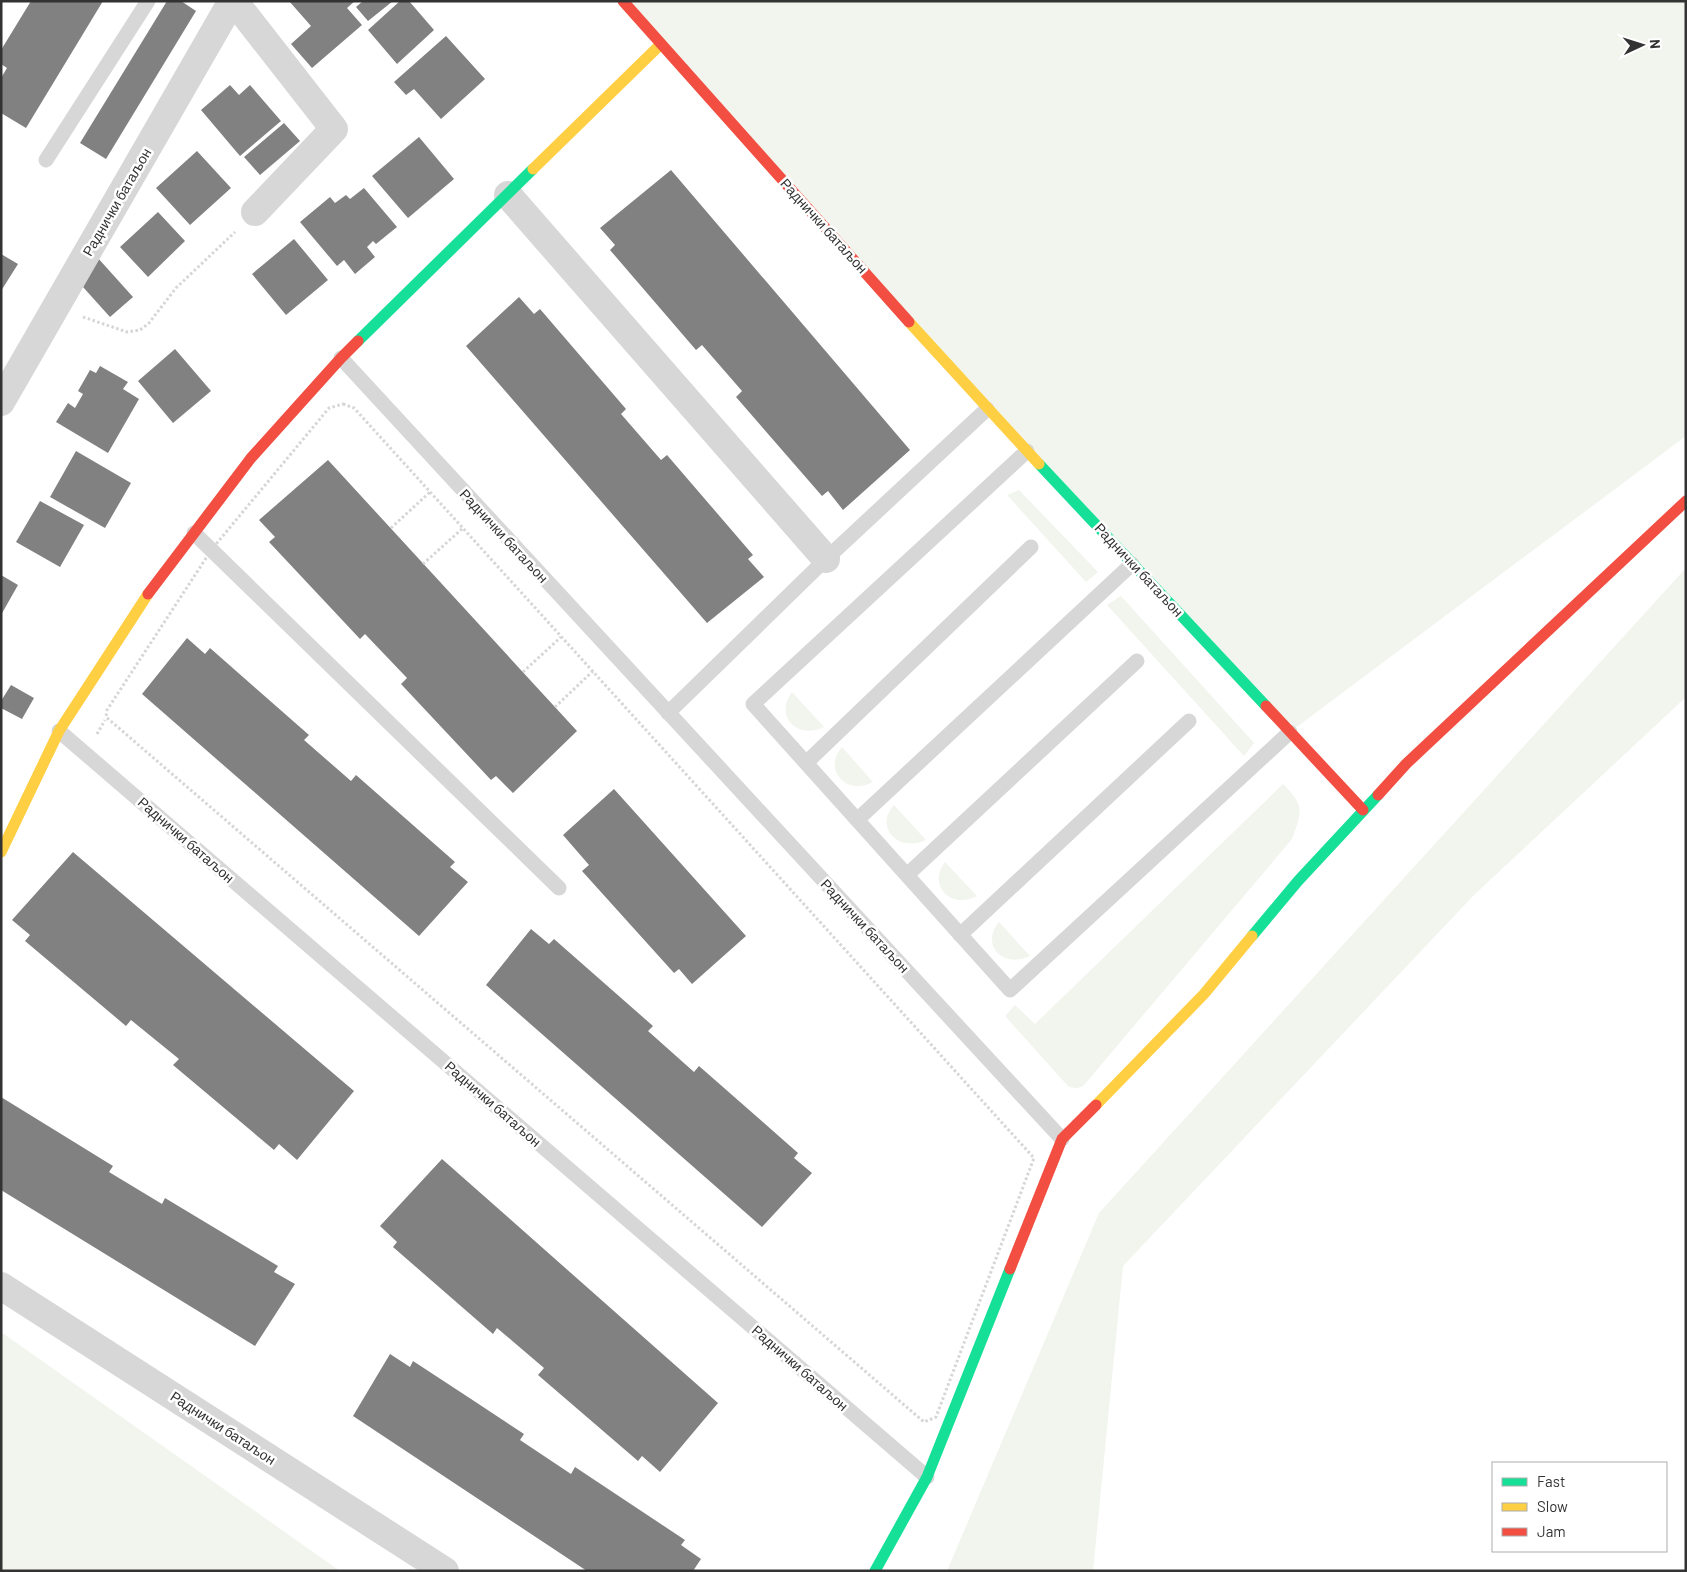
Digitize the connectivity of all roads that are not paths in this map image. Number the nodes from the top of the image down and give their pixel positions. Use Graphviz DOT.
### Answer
graph roads {
  1 [pos="148,1"];
  2 [pos="233,1"];
  3 [pos="623,1"];
  4 [pos="661,44"];
  5 [pos="46,160"];
  6 [pos="508,195"];
  7 [pos="255,212"];
  8 [pos="341,358"];
  9 [pos="1,402"];
  10 [pos="987,409"];
  11 [pos="1027,451"];
  12 [pos="1686,501"];
  13 [pos="194,533"];
  14 [pos="1031,548"];
  15 [pos="826,559"];
  16 [pos="1132,564"];
  17 [pos="1137,661"];
  18 [pos="668,713"];
  19 [pos="1189,721"];
  20 [pos="59,731"];
  21 [pos="1290,732"];
  22 [pos="806,763"];
  23 [pos="1363,810"];
  24 [pos="857,820"];
  25 [pos="1,852"];
  26 [pos="907,876"];
  27 [pos="559,888"];
  28 [pos="960,935"];
  29 [pos="1062,1139"];
  30 [pos="1,1286"];
  31 [pos="927,1477"];
  32 [pos="445,1571"];
  33 [pos="875,1571"];
  1 -- 5 [label="lane"];
  2 -- 7 [label="street"];
  2 -- 9 [label="street, Раднички батаљон"];
  3 -- 4 [label="street, Раднички батаљон"];
  4 -- 6 [label="street"];
  4 -- 10 [label="street, Раднички батаљон"];
  6 -- 8 [label="street"];
  6 -- 15 [label="street"];
  8 -- 13 [label="street"];
  8 -- 18 [label="lane, Раднички батаљон"];
  10 -- 11 [label="street, Раднички батаљон"];
  10 -- 15 [label="lane"];
  11 -- 16 [label="street, Раднички батаљон"];
  11 -- 22 [label="lane"];
  12 -- 23 [label="street"];
  13 -- 20 [label="street"];
  13 -- 27 [label="lane"];
  14 -- 22 [label="lane"];
  15 -- 18 [label="lane"];
  16 -- 21 [label="street, Раднички батаљон"];
  16 -- 24 [label="lane"];
  17 -- 26 [label="lane"];
  18 -- 29 [label="lane, Раднички батаљон"];
  19 -- 28 [label="lane"];
  20 -- 25 [label="street"];
  20 -- 31 [label="lane, Раднички батаљон"];
  21 -- 23 [label="street, Раднички батаљон"];
  21 -- 28 [label="lane"];
  22 -- 24 [label="lane"];
  23 -- 29 [label="street"];
  24 -- 26 [label="lane"];
  26 -- 28 [label="lane"];
  29 -- 31 [label="street"];
  30 -- 32 [label="street, Раднички батаљон"];
  31 -- 33 [label="street"];
}
